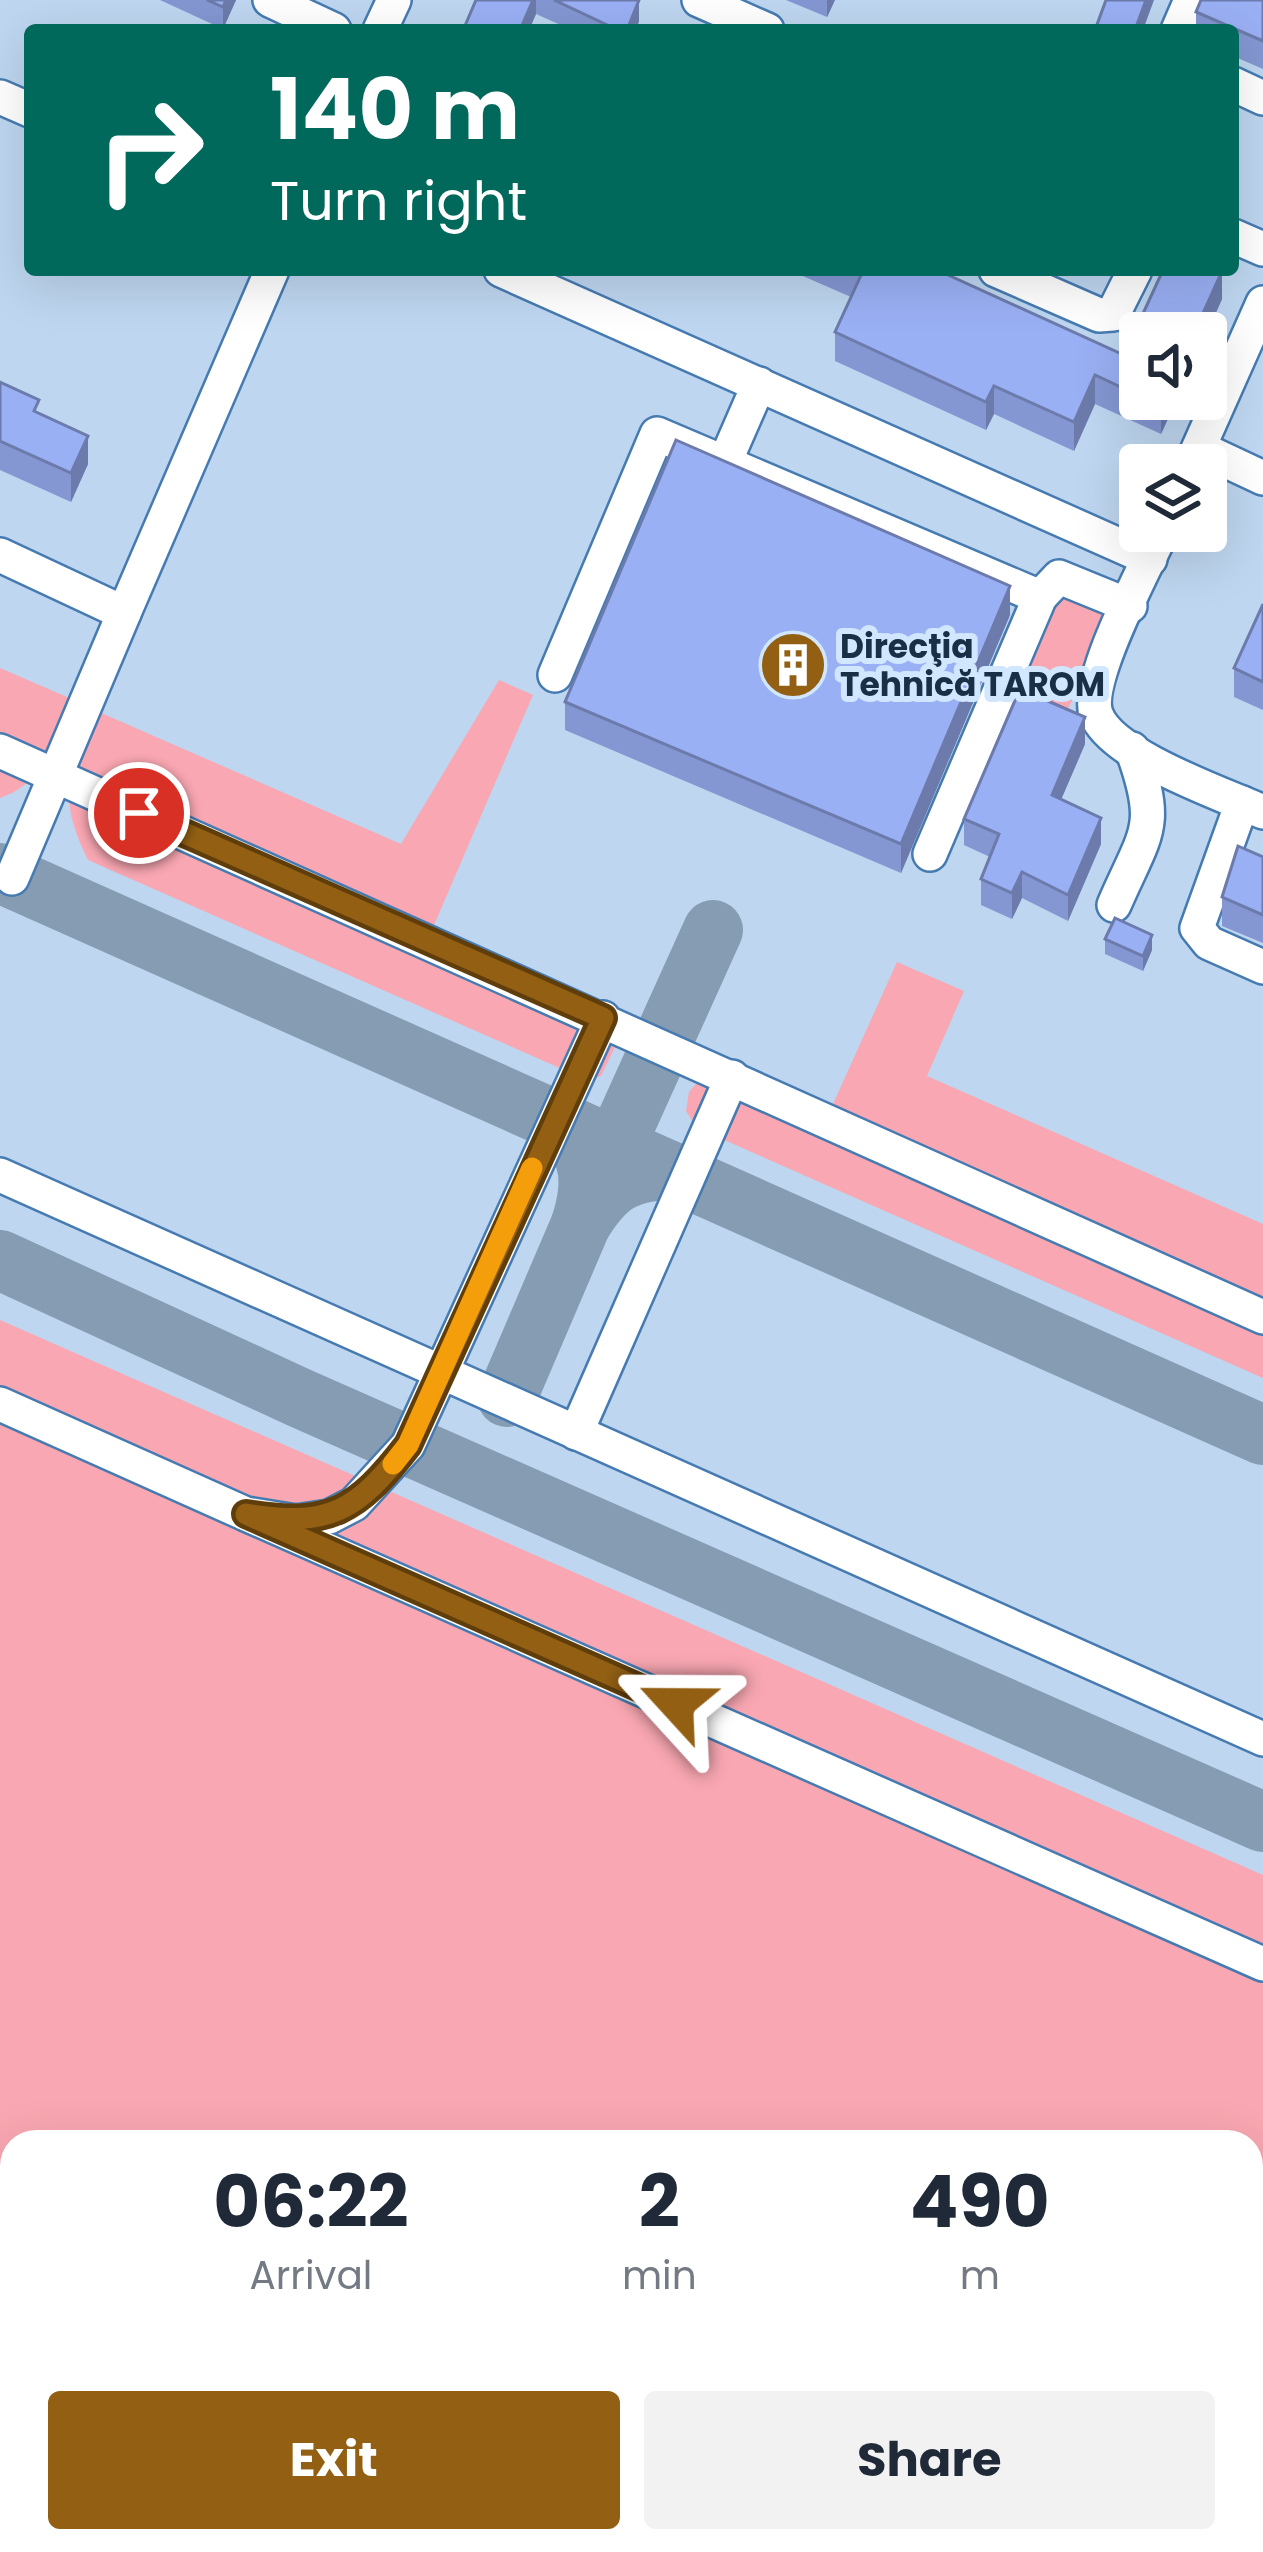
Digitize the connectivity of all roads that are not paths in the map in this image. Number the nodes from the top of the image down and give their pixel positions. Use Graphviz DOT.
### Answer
graph roads {
  1 [pos="270,0"];
  2 [pos="716,14"];
  3 [pos="321,24"];
  4 [pos="747,24"];
  5 [pos="269,276"];
  6 [pos="515,276"];
  7 [pos="1010,276"];
  8 [pos="1132,276"];
  9 [pos="1263,303"];
  10 [pos="759,384"];
  11 [pos="1201,444"];
  12 [pos="725,462"];
  13 [pos="1227,467"];
  14 [pos="1263,478"];
  15 [pos="1119,530"];
  16 [pos="1153,552"];
  17 [pos="0,555"];
  18 [pos="1040,597"];
  19 [pos="1130,606"];
  20 [pos="124,614"];
  21 [pos="555,675"];
  22 [pos="1132,749"];
  23 [pos="0,752"];
  24 [pos="55,776"];
  25 [pos="1253,808"];
  26 [pos="930,854"];
  27 [pos="12,878"];
  28 [pos="1114,904"];
  29 [pos="1263,968"];
  30 [pos="603,1018"];
  31 [pos="732,1077"];
  32 [pos="0,1175"];
  33 [pos="1263,1317"];
  34 [pos="440,1372"];
  35 [pos="0,1404"];
  36 [pos="576,1433"];
  37 [pos="246,1514"];
  38 [pos="1263,1739"];
  39 [pos="1263,1964"];
  1 -- 3 [label="lane"];
  2 -- 4 [label="lane"];
  5 -- 20 [label="lane"];
  6 -- 10 [label="lane"];
  7 -- 8 [label="lane"];
  9 -- 11 [label="lane"];
  10 -- 12 [label="lane"];
  10 -- 15 [label="lane"];
  12 -- 18 [label="lane"];
  12 -- 21 [label="lane"];
  13 -- 14 [label="lane"];
  16 -- 19 [label="lane"];
  17 -- 20 [label="lane"];
  18 -- 19 [label="lane"];
  18 -- 26 [label="lane"];
  19 -- 22 [label="lane"];
  20 -- 24 [label="lane"];
  22 -- 25 [label="lane"];
  22 -- 28 [label="lane"];
  23 -- 24 [label="lane"];
  24 -- 27 [label="lane"];
  24 -- 30 [label="lane"];
  25 -- 29 [label="lane"];
  30 -- 31 [label="lane"];
  30 -- 34 [label="lane"];
  31 -- 33 [label="lane"];
  31 -- 36 [label="lane"];
  32 -- 34 [label="lane"];
  34 -- 36 [label="lane"];
  34 -- 37 [label="lane"];
  35 -- 37 [label="lane"];
  36 -- 38 [label="lane"];
  37 -- 39 [label="lane"];
}
